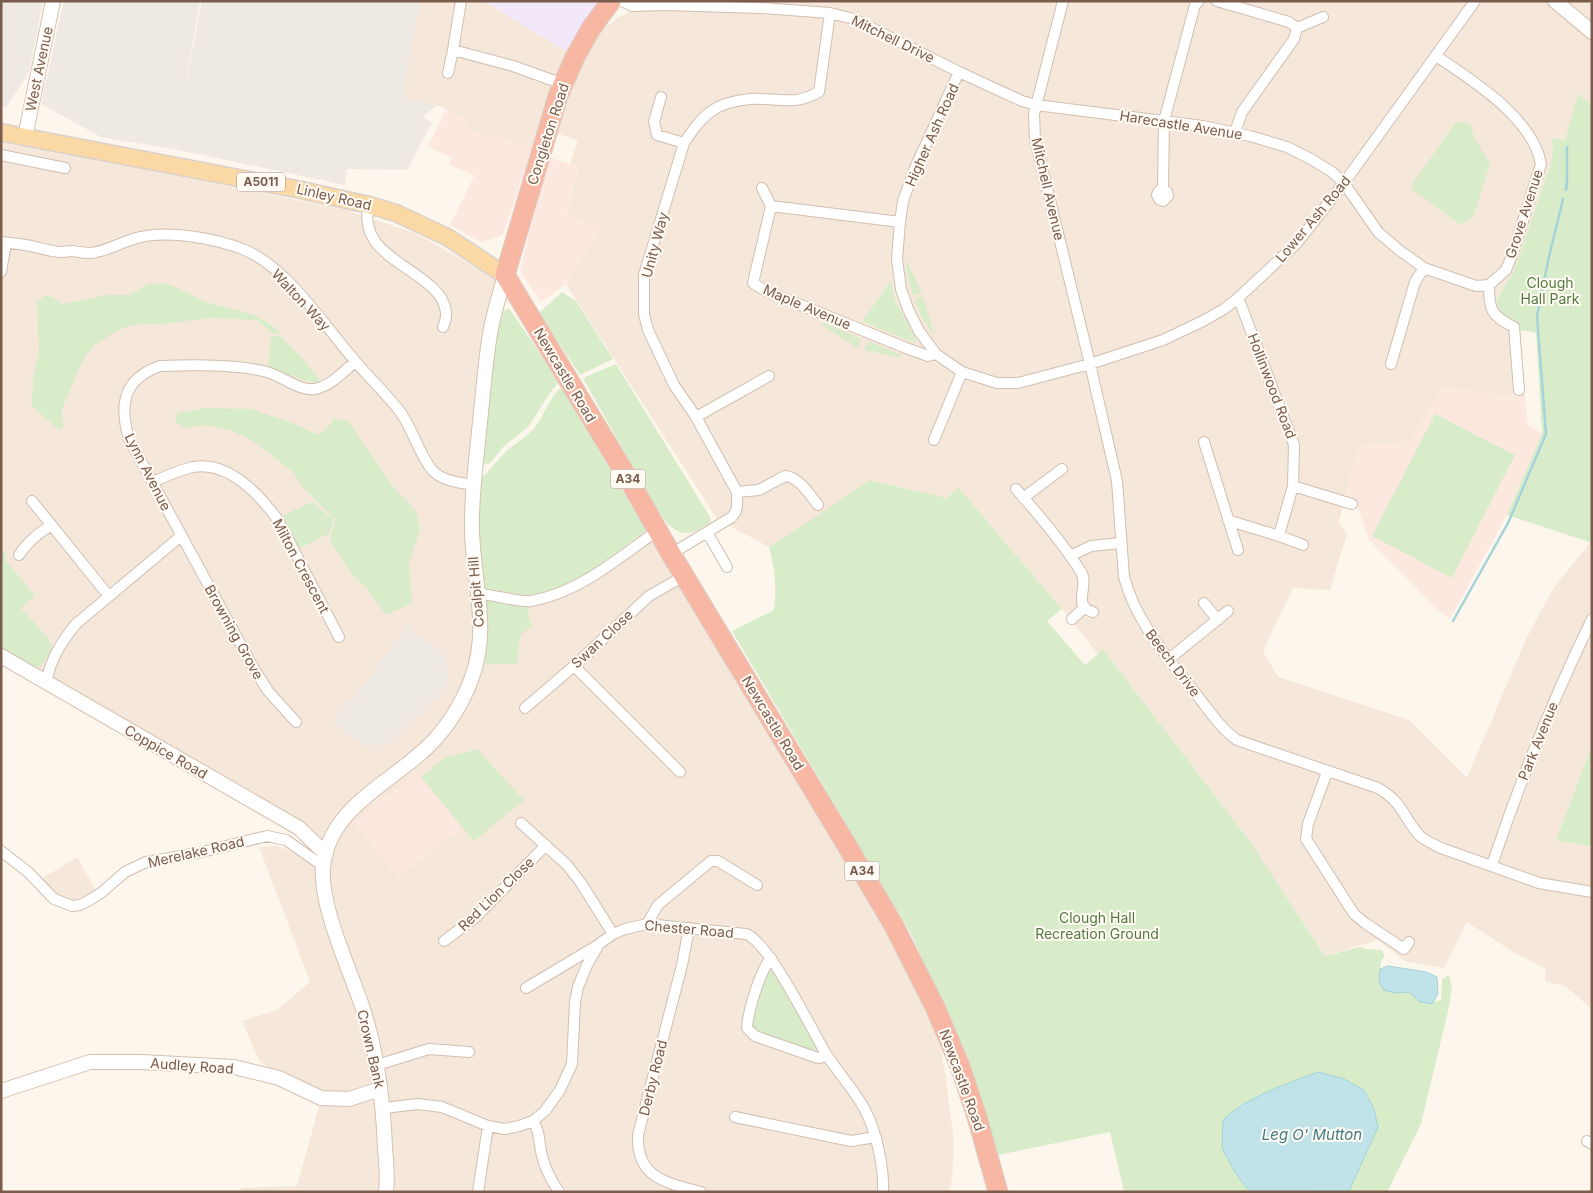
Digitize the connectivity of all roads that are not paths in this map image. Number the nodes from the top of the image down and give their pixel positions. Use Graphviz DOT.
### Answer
graph roads {
  1 [pos="53,1"];
  2 [pos="461,1"];
  3 [pos="611,1"];
  4 [pos="622,1"];
  5 [pos="1063,1"];
  6 [pos="1199,1"];
  7 [pos="1217,1"];
  8 [pos="1475,1"];
  9 [pos="1555,1"];
  10 [pos="762,4"];
  11 [pos="830,13"];
  12 [pos="1323,17"];
  13 [pos="1297,28"];
  14 [pos="1592,32"];
  15 [pos="453,50"];
  16 [pos="1436,56"];
  17 [pos="448,72"];
  18 [pos="959,72"];
  19 [pos="563,84"];
  20 [pos="662,97"];
  21 [pos="1036,105"];
  22 [pos="1164,121"];
  23 [pos="1,132"];
  24 [pos="1235,132"];
  25 [pos="25,138"];
  26 [pos="684,143"];
  27 [pos="1,155"];
  28 [pos="65,168"];
  29 [pos="1344,183"];
  30 [pos="762,188"];
  31 [pos="1163,189"];
  32 [pos="369,205"];
  33 [pos="771,206"];
  34 [pos="900,222"];
  35 [pos="4,242"];
  36 [pos="1424,268"];
  37 [pos="1,272"];
  38 [pos="505,275"];
  39 [pos="1489,285"];
  40 [pos="1072,290"];
  41 [pos="519,298"];
  42 [pos="1237,299"];
  43 [pos="497,304"];
  44 [pos="443,327"];
  45 [pos="936,354"];
  46 [pos="355,362"];
  47 [pos="1090,364"];
  48 [pos="1391,364"];
  49 [pos="962,372"];
  50 [pos="769,376"];
  51 [pos="1518,390"];
  52 [pos="696,418"];
  53 [pos="934,440"];
  54 [pos="1204,442"];
  55 [pos="1062,469"];
  56 [pos="153,482"];
  57 [pos="474,485"];
  58 [pos="1294,486"];
  59 [pos="1016,489"];
  60 [pos="738,492"];
  61 [pos="1023,498"];
  62 [pos="32,501"];
  63 [pos="812,503"];
  64 [pos="1352,504"];
  65 [pos="1228,520"];
  66 [pos="50,526"];
  67 [pos="657,531"];
  68 [pos="707,532"];
  69 [pos="1279,535"];
  70 [pos="181,536"];
  71 [pos="1120,543"];
  72 [pos="1303,545"];
  73 [pos="1238,550"];
  74 [pos="671,554"];
  75 [pos="19,555"];
  76 [pos="1070,556"];
  77 [pos="727,567"];
  78 [pos="684,576"];
  79 [pos="478,594"];
  80 [pos="108,595"];
  81 [pos="1204,603"];
  82 [pos="1228,611"];
  83 [pos="1072,619"];
  84 [pos="1592,619"];
  85 [pos="1218,620"];
  86 [pos="339,637"];
  87 [pos="1,656"];
  88 [pos="1169,658"];
  89 [pos="574,666"];
  90 [pos="46,684"];
  91 [pos="525,708"];
  92 [pos="296,722"];
  93 [pos="680,772"];
  94 [pos="1327,772"];
  95 [pos="521,822"];
  96 [pos="546,845"];
  97 [pos="1,851"];
  98 [pos="325,860"];
  99 [pos="1492,865"];
  100 [pos="757,885"];
  101 [pos="1592,892"];
  102 [pos="647,924"];
  103 [pos="689,928"];
  104 [pos="613,934"];
  105 [pos="444,941"];
  106 [pos="1409,942"];
  107 [pos="599,944"];
  108 [pos="771,958"];
  109 [pos="526,988"];
  110 [pos="469,1052"];
  111 [pos="827,1055"];
  112 [pos="376,1065"];
  113 [pos="380,1089"];
  114 [pos="1,1091"];
  115 [pos="384,1108"];
  116 [pos="735,1117"];
  117 [pos="534,1121"];
  118 [pos="488,1126"];
  119 [pos="876,1137"];
  120 [pos="386,1192"];
  121 [pos="478,1192"];
  122 [pos="559,1192"];
  123 [pos="701,1192"];
  124 [pos="882,1192"];
  125 [pos="998,1192"];
  1 -- 25 [label="street, West Avenue"];
  2 -- 15 [label="street"];
  3 -- 19 [label="highway, Congleton Road"];
  4 -- 10 [label="street, Mitchell Drive"];
  5 -- 21 [label="street, Mitchell Avenue"];
  6 -- 22 [label="street"];
  7 -- 13 [label="street"];
  8 -- 16 [label="street, Lower Ash Road"];
  9 -- 14 [label="street"];
  10 -- 11 [label="street, Mitchell Drive"];
  11 -- 18 [label="street, Mitchell Drive"];
  11 -- 26 [label="street, Unity Way"];
  12 -- 13 [label="street"];
  13 -- 24 [label="street"];
  15 -- 17 [label="street"];
  15 -- 19 [label="street"];
  16 -- 29 [label="street, Lower Ash Road"];
  16 -- 39 [label="street, Grove Avenue"];
  18 -- 21 [label="street, Mitchell Drive"];
  18 -- 34 [label="street, Higher Ash Road"];
  19 -- 38 [label="highway, Congleton Road"];
  20 -- 26 [label="street"];
  21 -- 22 [label="street, Harecastle Avenue"];
  21 -- 40 [label="street, Mitchell Avenue"];
  22 -- 24 [label="street, Harecastle Avenue"];
  22 -- 31 [label="street"];
  23 -- 25 [label="main road, Linley Road / A5011"];
  24 -- 29 [label="street, Harecastle Avenue"];
  25 -- 32 [label="main road, Linley Road / A5011"];
  26 -- 52 [label="street, Unity Way"];
  27 -- 28 [label="street"];
  29 -- 36 [label="street"];
  29 -- 42 [label="street, Lower Ash Road"];
  30 -- 33 [label="street"];
  32 -- 38 [label="main road, Linley Road / A5011"];
  32 -- 44 [label="street"];
  33 -- 34 [label="street"];
  33 -- 45 [label="street, Maple Avenue"];
  34 -- 45 [label="street, Higher Ash Road"];
  35 -- 37 [label="street, Walton Way"];
  35 -- 46 [label="street, Walton Way"];
  36 -- 39 [label="street"];
  36 -- 48 [label="street"];
  38 -- 41 [label="highway, Newcastle Road / A34"];
  38 -- 43 [label="street, Coalpit Hill"];
  39 -- 51 [label="street"];
  40 -- 47 [label="street, Beech Drive"];
  41 -- 43 [label="street"];
  41 -- 67 [label="highway, Newcastle Road / A34"];
  42 -- 47 [label="street, Lower Ash Road"];
  42 -- 58 [label="street, Hollinwood Road"];
  43 -- 57 [label="street, Coalpit Hill"];
  45 -- 49 [label="street, Higher Ash Road"];
  46 -- 56 [label="street, Lynn Avenue"];
  46 -- 57 [label="street, Walton Way"];
  47 -- 49 [label="street, Higher Ash Road"];
  47 -- 71 [label="street, Beech Drive"];
  49 -- 53 [label="street"];
  50 -- 52 [label="street"];
  52 -- 60 [label="street, Unity Way"];
  54 -- 65 [label="street"];
  55 -- 61 [label="street"];
  56 -- 70 [label="street, Lynn Avenue"];
  56 -- 86 [label="street, Milton Crescent"];
  57 -- 79 [label="street, Coalpit Hill"];
  58 -- 64 [label="street"];
  58 -- 69 [label="street, Hollinwood Road"];
  59 -- 61 [label="street"];
  60 -- 63 [label="street"];
  60 -- 68 [label="street"];
  61 -- 76 [label="street"];
  62 -- 66 [label="street"];
  65 -- 69 [label="street"];
  65 -- 73 [label="street"];
  66 -- 75 [label="street"];
  66 -- 80 [label="street"];
  67 -- 74 [label="highway, Newcastle Road / A34"];
  67 -- 79 [label="street"];
  68 -- 74 [label="street"];
  68 -- 77 [label="street"];
  69 -- 72 [label="street"];
  70 -- 80 [label="street"];
  70 -- 92 [label="street, Browning Grove"];
  71 -- 76 [label="street"];
  71 -- 88 [label="street, Beech Drive"];
  74 -- 78 [label="highway, Newcastle Road / A34"];
  76 -- 83 [label="street"];
  78 -- 89 [label="street, Swan Close"];
  78 -- 125 [label="highway, Newcastle Road / A34"];
  79 -- 98 [label="street, Coalpit Hill"];
  80 -- 90 [label="street"];
  81 -- 85 [label="street"];
  82 -- 85 [label="street"];
  84 -- 99 [label="street, Park Avenue"];
  85 -- 88 [label="street"];
  87 -- 90 [label="street, Coppice Road"];
  88 -- 94 [label="street, Beech Drive"];
  89 -- 91 [label="street, Swan Close"];
  89 -- 93 [label="street"];
  90 -- 98 [label="street, Coppice Road"];
  94 -- 99 [label="street, Beech Drive"];
  94 -- 106 [label="street"];
  95 -- 96 [label="street, Red Lion Close"];
  96 -- 104 [label="street, Red Lion Close"];
  96 -- 105 [label="street, Red Lion Close"];
  97 -- 98 [label="street, Merelake Road"];
  98 -- 112 [label="street, Crown Bank"];
  99 -- 101 [label="street, Beech Drive"];
  100 -- 102 [label="street"];
  102 -- 103 [label="street, Chester Road"];
  102 -- 104 [label="street, Chester Road"];
  103 -- 108 [label="street, Chester Road"];
  103 -- 123 [label="street, Derby Road"];
  104 -- 107 [label="street, Chester Road"];
  107 -- 109 [label="street"];
  107 -- 117 [label="street, Chester Road"];
  108 -- 111 [label="street, Chester Road"];
  108 -- 111 [label="street"];
  110 -- 112 [label="street"];
  111 -- 119 [label="street, Chester Road"];
  112 -- 113 [label="street, Crown Bank"];
  113 -- 114 [label="street, Audley Road"];
  113 -- 115 [label="street, Crown Bank"];
  115 -- 118 [label="street"];
  115 -- 120 [label="street, Crown Bank"];
  116 -- 119 [label="street"];
  117 -- 118 [label="street"];
  117 -- 122 [label="street"];
  118 -- 121 [label="street"];
  119 -- 124 [label="street, Chester Road"];
}
